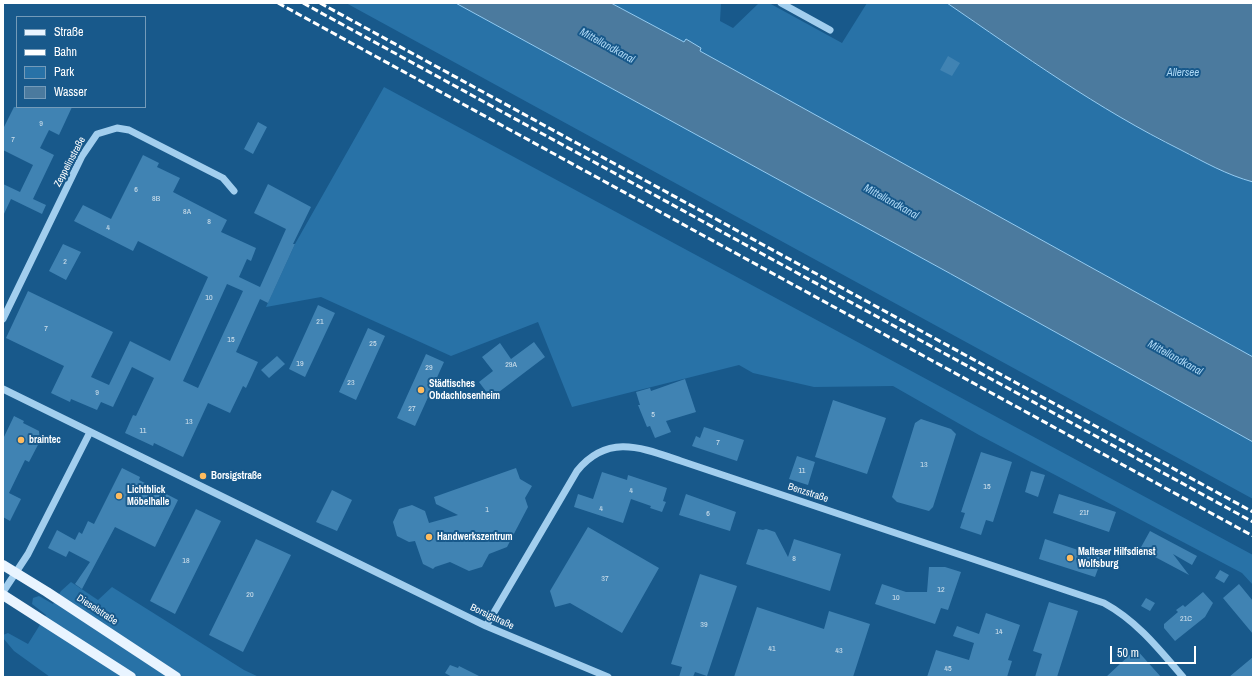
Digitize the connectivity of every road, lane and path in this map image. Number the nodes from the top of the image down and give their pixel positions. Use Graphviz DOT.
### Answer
graph roads {
  1 [pos="781,3"];
  2 [pos="830,30"];
  3 [pos="234,191"];
  4 [pos="3,319"];
  5 [pos="3,389"];
  6 [pos="90,432"];
  7 [pos="3,565"];
  8 [pos="17,573"];
  9 [pos="3,594"];
  10 [pos="486,626"];
  11 [pos="131,677"];
  12 [pos="176,677"];
  13 [pos="608,677"];
  14 [pos="1183,677"];
  1 -- 2 [label="street"];
  3 -- 4 [label="street, Zeppelinstraße"];
  5 -- 6 [label="street, Borsigstraße"];
  6 -- 8 [label="street"];
  6 -- 10 [label="street, Borsigstraße"];
  7 -- 8 [label="main road, Dieselstraße"];
  8 -- 9 [label="street"];
  8 -- 12 [label="main road, Dieselstraße"];
  9 -- 11 [label="main road"];
  10 -- 13 [label="street, Borsigstraße"];
  10 -- 14 [label="street, Benzstraße"];
}
